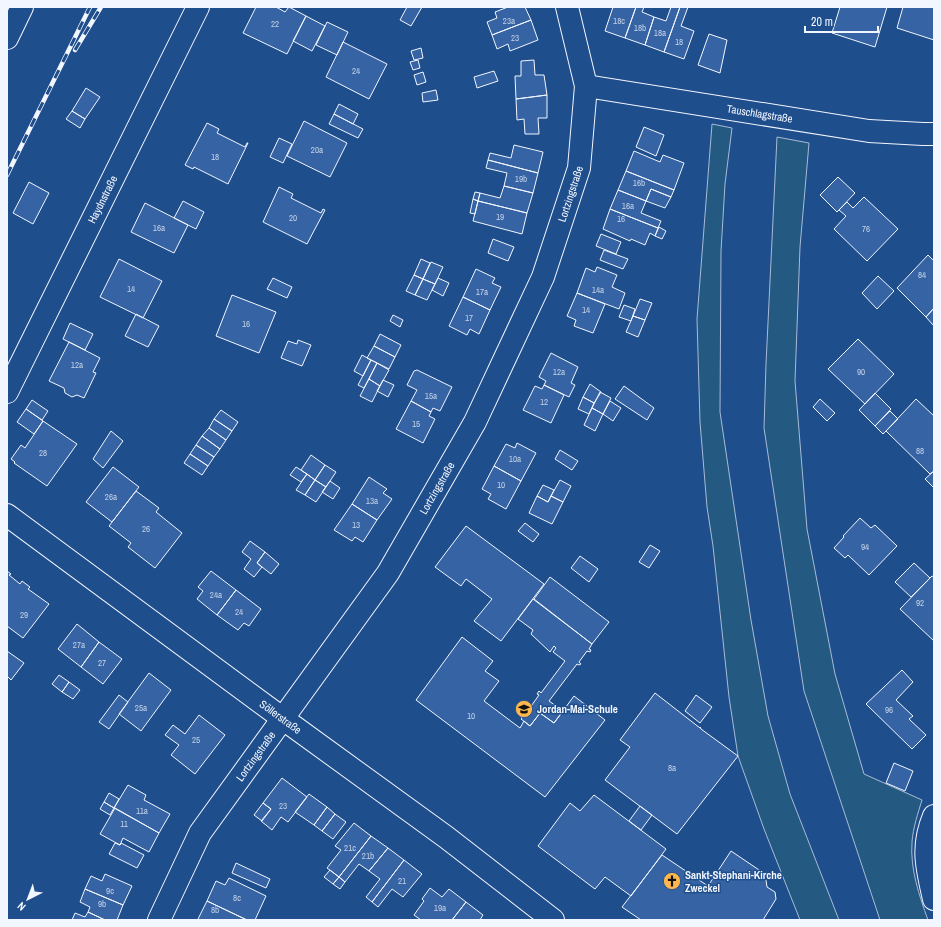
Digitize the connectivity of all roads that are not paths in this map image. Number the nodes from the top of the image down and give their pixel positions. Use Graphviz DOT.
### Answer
graph roads {
  1 [pos="22,7"];
  2 [pos="198,7"];
  3 [pos="567,7"];
  4 [pos="7,38"];
  5 [pos="586,86"];
  6 [pos="934,134"];
  7 [pos="7,392"];
  8 [pos="7,516"];
  9 [pos="282,718"];
  10 [pos="934,816"];
  11 [pos="934,900"];
  12 [pos="159,920"];
  13 [pos="553,920"];
  1 -- 4 [label="street"];
  2 -- 7 [label="street, Haydnstraße"];
  3 -- 5 [label="street, Lortzingstraße"];
  5 -- 6 [label="street, Tauschlagstraße"];
  5 -- 9 [label="street, Lortzingstraße"];
  8 -- 9 [label="street, Söllerstraße"];
  9 -- 12 [label="street, Lortzingstraße"];
  9 -- 13 [label="street, Söllerstraße"];
  10 -- 11 [label="street"];
}
